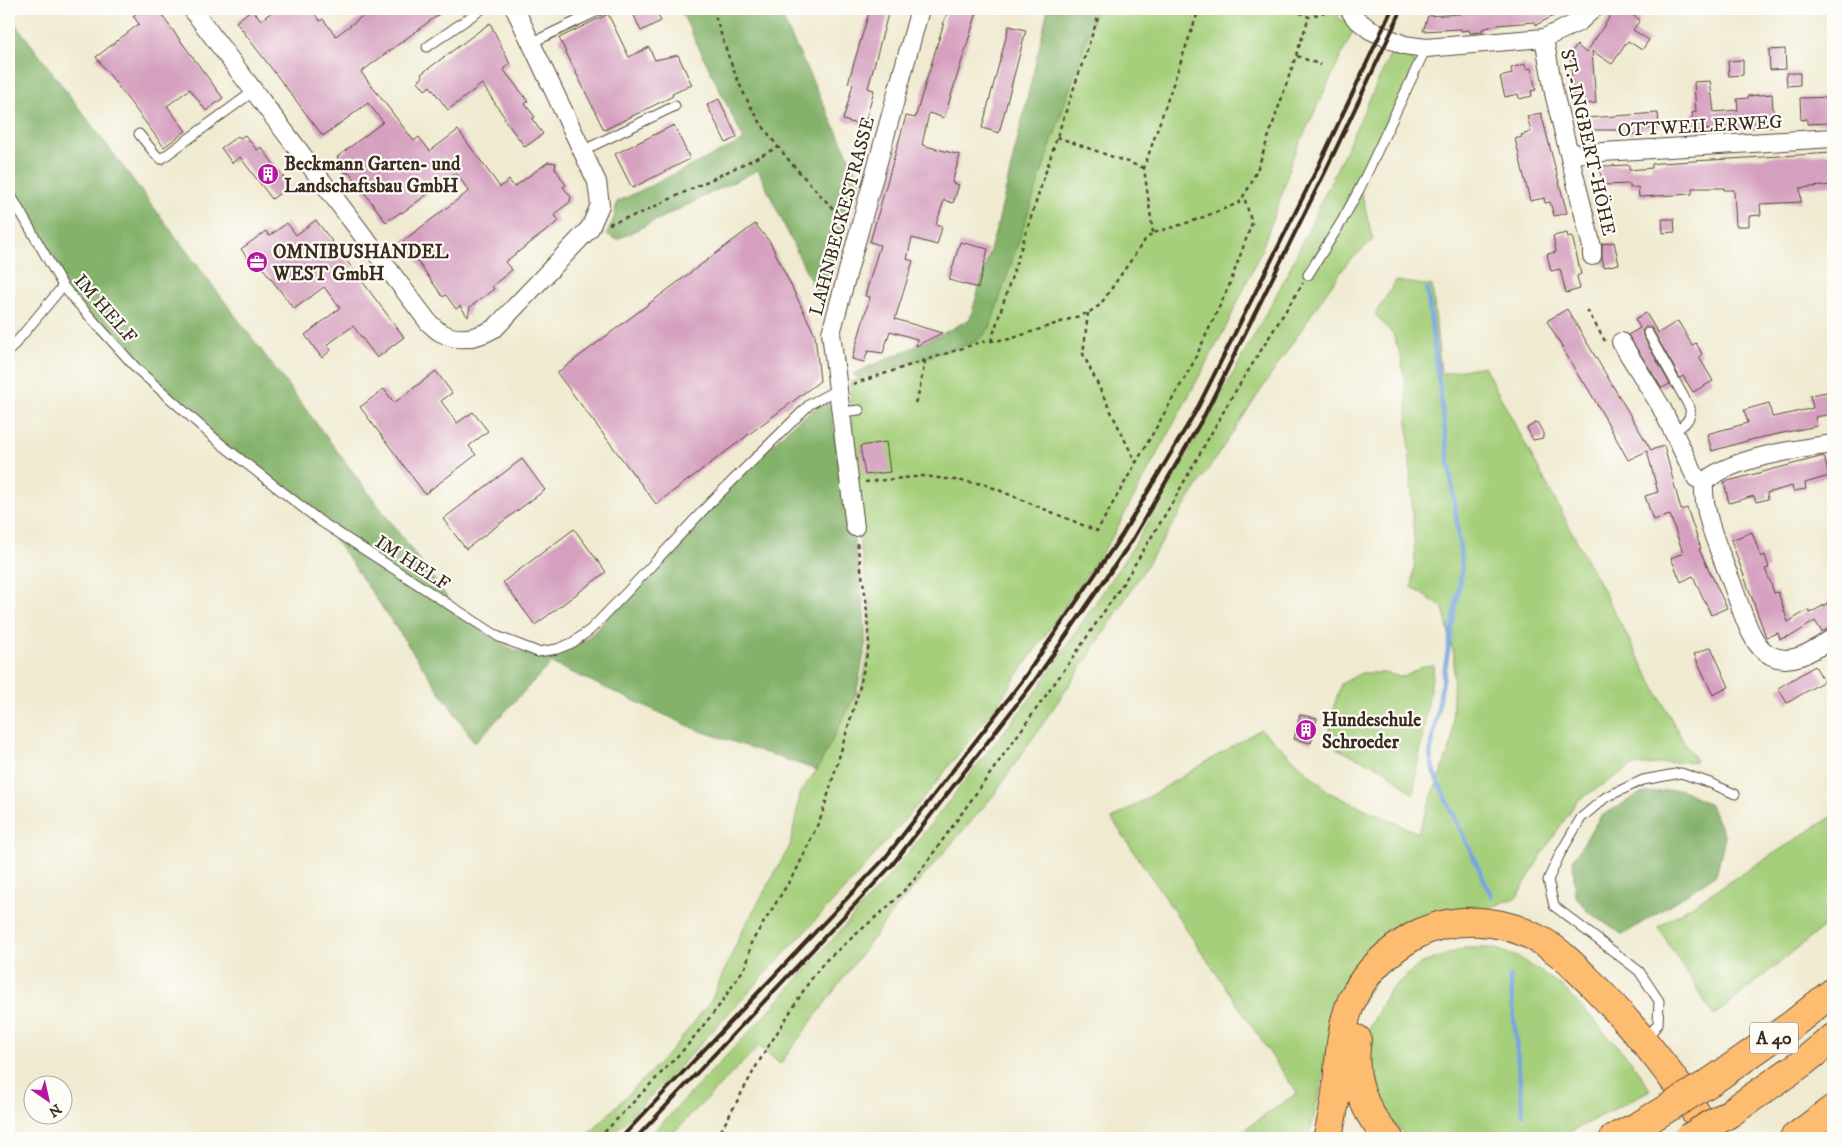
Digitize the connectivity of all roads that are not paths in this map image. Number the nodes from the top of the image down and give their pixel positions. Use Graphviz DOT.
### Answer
graph roads {
  1 [pos="192,9"];
  2 [pos="482,9"];
  3 [pos="515,9"];
  4 [pos="602,9"];
  5 [pos="920,9"];
  6 [pos="1349,9"];
  7 [pos="1593,9"];
  8 [pos="1544,38"];
  9 [pos="531,43"];
  10 [pos="428,47"];
  11 [pos="1426,48"];
  12 [pos="254,91"];
  13 [pos="675,106"];
  14 [pos="139,134"];
  15 [pos="1833,138"];
  16 [pos="582,151"];
  17 [pos="1570,154"];
  18 [pos="9,192"];
  19 [pos="1592,256"];
  20 [pos="1308,275"];
  21 [pos="63,286"];
  22 [pos="1648,333"];
  23 [pos="1621,342"];
  24 [pos="9,351"];
  25 [pos="838,389"];
  26 [pos="859,410"];
  27 [pos="840,412"];
  28 [pos="1674,431"];
  29 [pos="1833,444"];
  30 [pos="1704,482"];
  31 [pos="855,526"];
  32 [pos="1833,638"];
  33 [pos="1735,794"];
  34 [pos="1833,992"];
  35 [pos="1833,1038"];
  36 [pos="1644,1042"];
  37 [pos="1833,1109"];
  38 [pos="1327,1138"];
  39 [pos="1389,1138"];
  40 [pos="1614,1138"];
  41 [pos="1688,1138"];
  42 [pos="1694,1138"];
  43 [pos="1710,1138"];
  44 [pos="1794,1138"];
  1 -- 12 [label="street"];
  2 -- 10 [label="lane"];
  3 -- 9 [label="street"];
  4 -- 9 [label="lane"];
  5 -- 25 [label="street, LAHNBECKESTRASSE"];
  6 -- 11 [label="street"];
  7 -- 8 [label="street"];
  8 -- 11 [label="street"];
  8 -- 17 [label="street, ST.-INGBERT-HÖHE"];
  9 -- 16 [label="street"];
  11 -- 20 [label="lane"];
  12 -- 14 [label="lane"];
  12 -- 16 [label="street"];
  13 -- 16 [label="lane"];
  15 -- 17 [label="street, OTTWEILERWEG"];
  17 -- 19 [label="street, ST.-INGBERT-HÖHE"];
  18 -- 21 [label="lane, IM HELF"];
  21 -- 24 [label="lane"];
  21 -- 25 [label="lane, IM HELF"];
  22 -- 28 [label="lane"];
  23 -- 28 [label="street"];
  25 -- 27 [label="street, LAHNBECKESTRASSE"];
  26 -- 27 [label="lane"];
  27 -- 31 [label="street, LAHNBECKESTRASSE"];
  28 -- 30 [label="street"];
  29 -- 30 [label="street"];
  30 -- 32 [label="street"];
  33 -- 36 [label="lane"];
  34 -- 40 [label="highway, A 40, bridge"];
  35 -- 41 [label="highway, A 40, bridge"];
  36 -- 38 [label="highway"];
  36 -- 43 [label="highway"];
  37 -- 44 [label="highway"];
  39 -- 42 [label="highway"];
}
